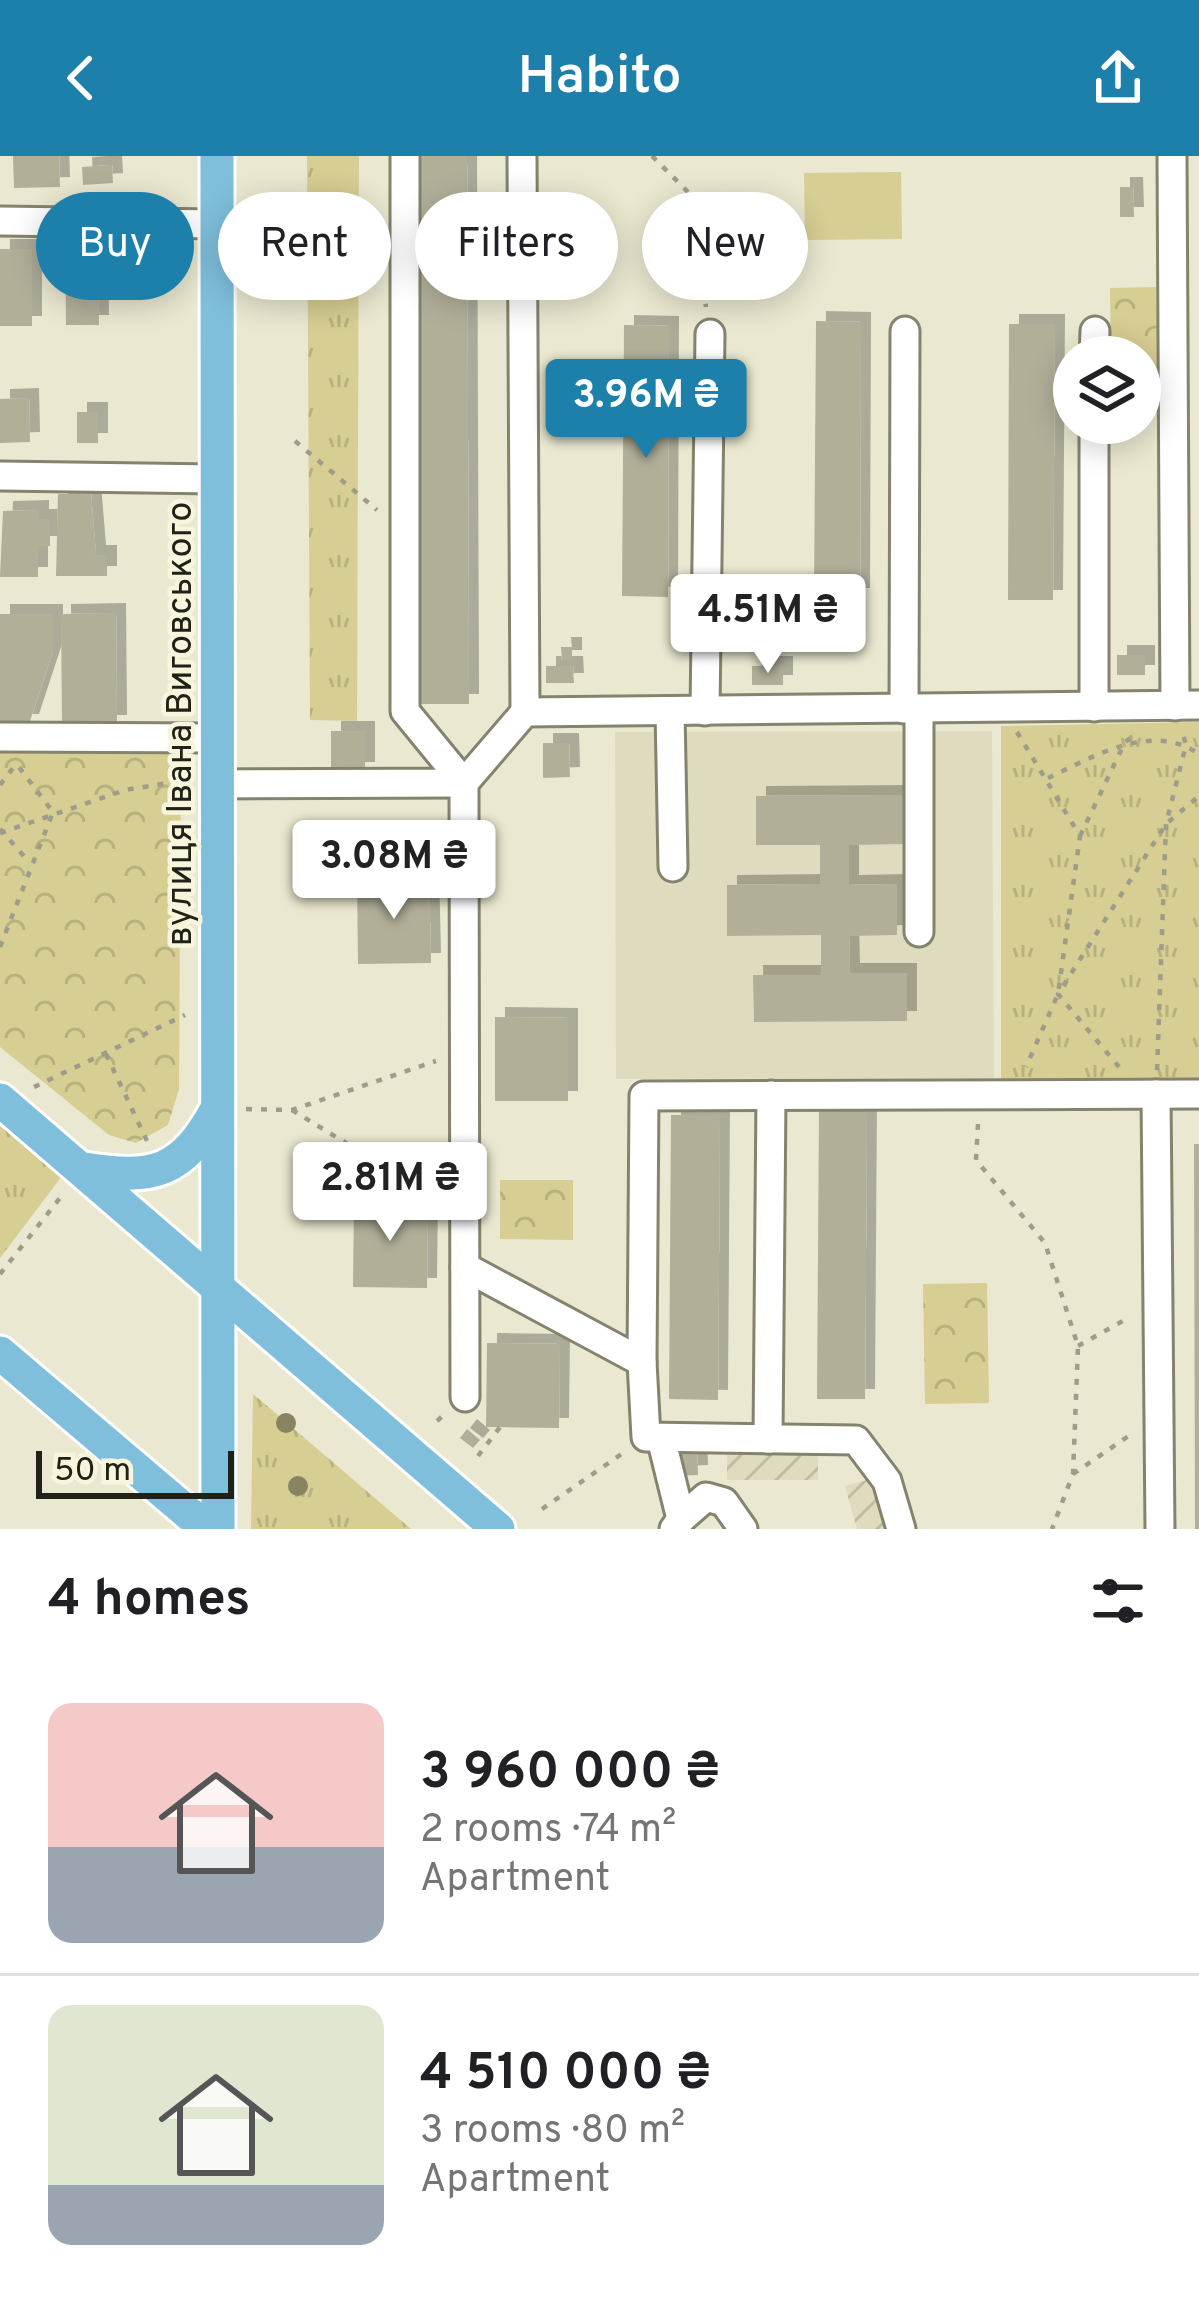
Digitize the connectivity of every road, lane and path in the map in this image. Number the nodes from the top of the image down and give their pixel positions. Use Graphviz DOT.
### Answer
graph roads {
  1 [pos="217,156"];
  2 [pos="405,156"];
  3 [pos="522,156"];
  4 [pos="652,156"];
  5 [pos="1172,156"];
  6 [pos="0,221"];
  7 [pos="217,224"];
  8 [pos="904,332"];
  9 [pos="710,334"];
  10 [pos="295,441"];
  11 [pos="1094,444"];
  12 [pos="0,476"];
  13 [pos="216,478"];
  14 [pos="405,532"];
  15 [pos="1187,706"];
  16 [pos="1094,707"];
  17 [pos="1000,708"];
  18 [pos="912,709"];
  19 [pos="670,711"];
  20 [pos="705,711"];
  21 [pos="525,712"];
  22 [pos="217,738"];
  23 [pos="1125,742"];
  24 [pos="1186,745"];
  25 [pos="10,746"];
  26 [pos="1199,754"];
  27 [pos="1046,779"];
  28 [pos="202,782"];
  29 [pos="464,783"];
  30 [pos="0,785"];
  31 [pos="1199,796"];
  32 [pos="52,812"];
  33 [pos="1166,824"];
  34 [pos="1,831"];
  35 [pos="1080,836"];
  36 [pos="29,862"];
  37 [pos="674,867"];
  38 [pos="919,932"];
  39 [pos="0,947"];
  40 [pos="1058,994"];
  41 [pos="185,1015"];
  42 [pos="464,1051"];
  43 [pos="106,1054"];
  44 [pos="34,1087"];
  45 [pos="979,1094"];
  46 [pos="1014,1094"];
  47 [pos="1149,1094"];
  48 [pos="1199,1094"];
  49 [pos="771,1095"];
  50 [pos="0,1100"];
  51 [pos="229,1109"];
  52 [pos="292,1110"];
  53 [pos="152,1152"];
  54 [pos="78,1176"];
  55 [pos="465,1224"];
  56 [pos="465,1267"];
  57 [pos="0,1274"];
  58 [pos="220,1292"];
  59 [pos="1158,1301"];
  60 [pos="1078,1346"];
  61 [pos="0,1353"];
  62 [pos="642,1362"];
  63 [pos="465,1396"];
  64 [pos="1159,1415"];
  65 [pos="500,1427"];
  66 [pos="653,1437"];
  67 [pos="768,1439"];
  68 [pos="478,1456"];
  69 [pos="1073,1474"];
  70 [pos="542,1509"];
  71 [pos="677,1524"];
  72 [pos="207,1529"];
  73 [pos="218,1529"];
  74 [pos="498,1529"];
  75 [pos="743,1529"];
  76 [pos="901,1529"];
  77 [pos="1052,1529"];
  78 [pos="1160,1529"];
  1 -- 7 [label="main road, вулиця Івана Виговського"];
  2 -- 14 [label="street"];
  3 -- 21 [label="street"];
  4 -- 9 [label="path"];
  5 -- 15 [label="street"];
  6 -- 7 [label="street"];
  7 -- 13 [label="main road, вулиця Івана Виговського"];
  8 -- 18 [label="street"];
  9 -- 20 [label="street"];
  10 -- 14 [label="path"];
  11 -- 16 [label="street"];
  12 -- 13 [label="street"];
  13 -- 22 [label="main road, вулиця Івана Виговського"];
  14 -- 29 [label="street"];
  15 -- 16 [label="street"];
  15 -- 23 [label="path"];
  15 -- 24 [label="path"];
  16 -- 17 [label="street"];
  17 -- 18 [label="street"];
  17 -- 27 [label="path"];
  18 -- 20 [label="street"];
  18 -- 38 [label="street"];
  19 -- 20 [label="street"];
  19 -- 21 [label="street"];
  19 -- 37 [label="street"];
  21 -- 29 [label="street"];
  22 -- 25 [label="street"];
  22 -- 28 [label="main road, вулиця Івана Виговського"];
  23 -- 24 [label="path"];
  23 -- 27 [label="path"];
  23 -- 35 [label="path"];
  24 -- 26 [label="path"];
  24 -- 33 [label="path"];
  25 -- 30 [label="path"];
  25 -- 32 [label="path"];
  27 -- 35 [label="path"];
  28 -- 29 [label="street"];
  28 -- 32 [label="path"];
  28 -- 51 [label="main road, вулиця Івана Виговського"];
  29 -- 42 [label="street"];
  31 -- 33 [label="path"];
  32 -- 34 [label="path"];
  32 -- 36 [label="path"];
  33 -- 40 [label="path"];
  33 -- 47 [label="path"];
  34 -- 36 [label="path"];
  35 -- 40 [label="path"];
  36 -- 39 [label="path"];
  40 -- 46 [label="path"];
  40 -- 47 [label="path"];
  41 -- 43 [label="path"];
  42 -- 52 [label="path"];
  42 -- 55 [label="street"];
  43 -- 44 [label="path"];
  43 -- 53 [label="path"];
  45 -- 46 [label="street"];
  45 -- 49 [label="street"];
  45 -- 60 [label="path"];
  46 -- 47 [label="street"];
  47 -- 48 [label="street"];
  47 -- 59 [label="street"];
  49 -- 62 [label="street"];
  49 -- 67 [label="street"];
  50 -- 54 [label="main road"];
  51 -- 52 [label="path"];
  51 -- 54 [label="main road"];
  51 -- 58 [label="main road, вулиця Івана Виговського"];
  52 -- 55 [label="path"];
  54 -- 57 [label="path"];
  54 -- 58 [label="main road"];
  55 -- 56 [label="street"];
  56 -- 62 [label="street"];
  56 -- 63 [label="street"];
  58 -- 73 [label="main road, вулиця Івана Виговського"];
  58 -- 74 [label="main road"];
  59 -- 60 [label="path"];
  59 -- 64 [label="street"];
  60 -- 69 [label="path"];
  61 -- 72 [label="main road"];
  62 -- 66 [label="street"];
  64 -- 69 [label="path"];
  64 -- 78 [label="street"];
  65 -- 68 [label="path"];
  66 -- 67 [label="street"];
  66 -- 70 [label="path"];
  66 -- 71 [label="street"];
  67 -- 76 [label="street"];
  69 -- 77 [label="path"];
  71 -- 75 [label="street"];
}
